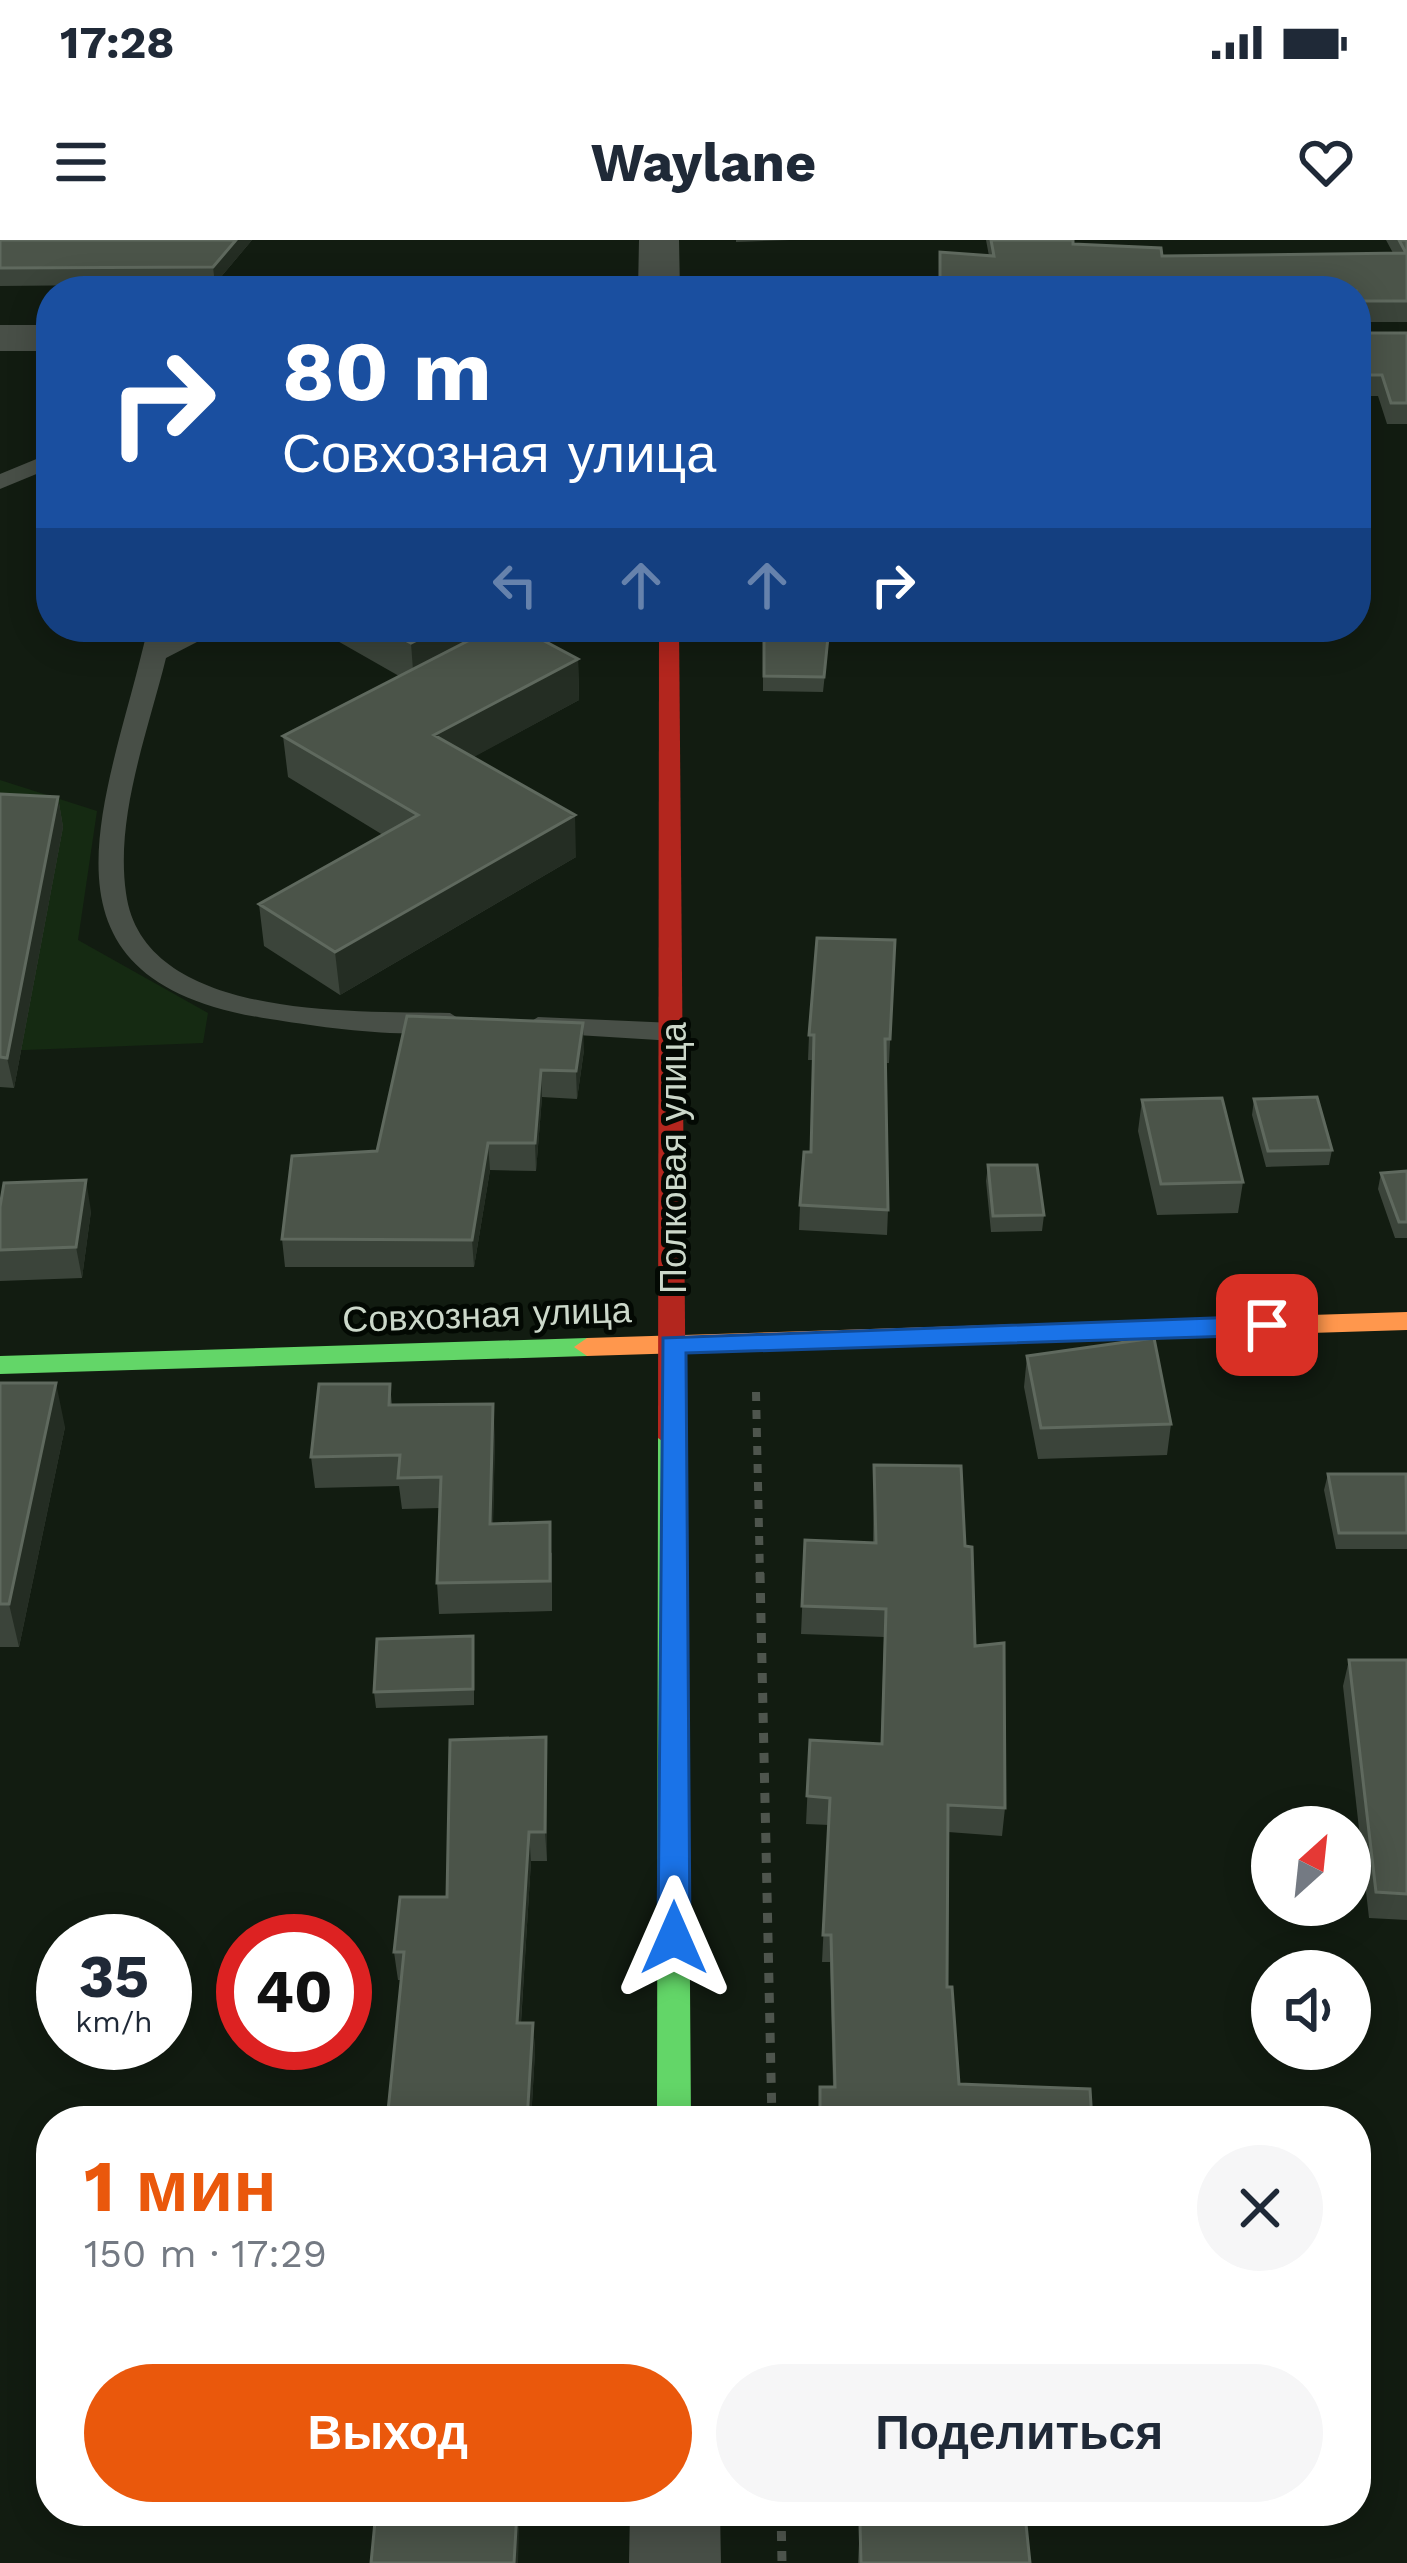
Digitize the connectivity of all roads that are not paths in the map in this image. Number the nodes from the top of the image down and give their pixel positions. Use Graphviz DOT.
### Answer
graph roads {
  1 [pos="658,240"];
  2 [pos="659,276"];
  3 [pos="0,338"];
  4 [pos="36,338"];
  5 [pos="36,466"];
  6 [pos="0,482"];
  7 [pos="158,642"];
  8 [pos="525,642"];
  9 [pos="669,642"];
  10 [pos="470,669"];
  11 [pos="470,1023"];
  12 [pos="515,1025"];
  13 [pos="674,1032"];
  14 [pos="1407,1321"];
  15 [pos="673,1345"];
  16 [pos="0,1365"];
  17 [pos="674,2106"];
  18 [pos="675,2526"];
  19 [pos="675,2563"];
  1 -- 2 [label="street"];
  3 -- 4 [label="street"];
  5 -- 6 [label="lane"];
  7 -- 11 [label="lane"];
  8 -- 10 [label="lane"];
  9 -- 13 [label="street, Полковая улица"];
  12 -- 13 [label="lane"];
  13 -- 15 [label="street, Полковая улица"];
  14 -- 15 [label="street, Совхозная улица"];
  15 -- 16 [label="street, Совхозная улица"];
  15 -- 17 [label="street, Полковая улица"];
  18 -- 19 [label="street"];
}
